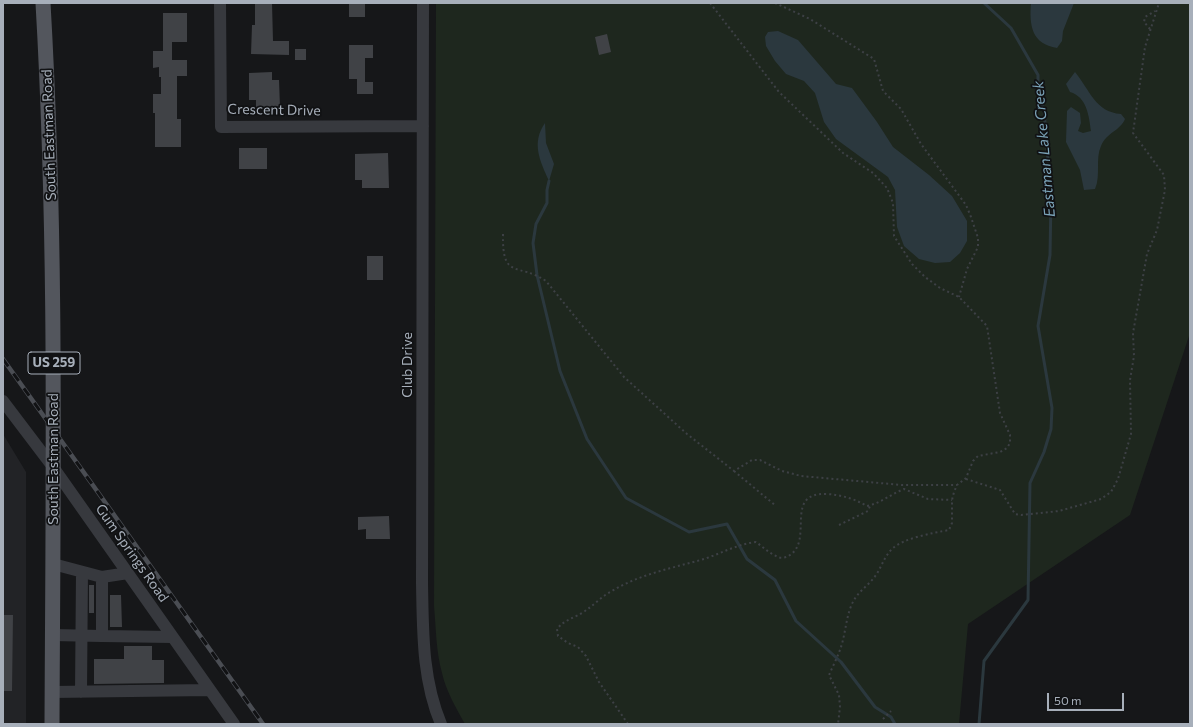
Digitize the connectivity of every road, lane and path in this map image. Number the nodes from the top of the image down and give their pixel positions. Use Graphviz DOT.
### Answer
graph roads {
  1 [pos="44,3"];
  2 [pos="220,3"];
  3 [pos="422,3"];
  4 [pos="710,3"];
  5 [pos="775,3"];
  6 [pos="1159,3"];
  7 [pos="1156,10"];
  8 [pos="1150,29"];
  9 [pos="423,126"];
  10 [pos="503,234"];
  11 [pos="959,297"];
  12 [pos="3,401"];
  13 [pos="53,467"];
  14 [pos="734,471"];
  15 [pos="966,478"];
  16 [pos="957,485"];
  17 [pos="952,500"];
  18 [pos="776,506"];
  19 [pos="870,506"];
  20 [pos="839,525"];
  21 [pos="53,564"];
  22 [pos="82,572"];
  23 [pos="128,573"];
  24 [pos="102,577"];
  25 [pos="52,635"];
  26 [pos="82,636"];
  27 [pos="102,636"];
  28 [pos="172,637"];
  29 [pos="210,690"];
  30 [pos="52,692"];
  31 [pos="81,692"];
  32 [pos="891,711"];
  33 [pos="883,719"];
  34 [pos="52,724"];
  35 [pos="234,724"];
  36 [pos="442,724"];
  37 [pos="628,724"];
  38 [pos="838,724"];
  1 -- 13 [label="main road, South Eastman Road / US 259"];
  2 -- 9 [label="street, Crescent Drive"];
  3 -- 9 [label="street, Club Drive"];
  4 -- 11 [label="path"];
  5 -- 11 [label="path"];
  6 -- 7 [label="path"];
  7 -- 8 [label="path"];
  7 -- 8 [label="path"];
  8 -- 15 [label="path"];
  9 -- 36 [label="street, Club Drive"];
  10 -- 14 [label="path"];
  11 -- 15 [label="path"];
  12 -- 13 [label="street, Gum Springs Road"];
  13 -- 21 [label="main road, South Eastman Road / US 259"];
  13 -- 23 [label="street, Gum Springs Road"];
  14 -- 16 [label="path"];
  14 -- 18 [label="path"];
  15 -- 16 [label="path"];
  16 -- 17 [label="path"];
  17 -- 19 [label="path"];
  17 -- 38 [label="path"];
  19 -- 20 [label="path"];
  19 -- 37 [label="path"];
  21 -- 22 [label="street"];
  21 -- 25 [label="main road, South Eastman Road / US 259"];
  22 -- 24 [label="street"];
  22 -- 26 [label="street"];
  23 -- 24 [label="street"];
  23 -- 28 [label="street, Gum Springs Road"];
  24 -- 27 [label="street"];
  25 -- 26 [label="street"];
  25 -- 30 [label="main road, South Eastman Road / US 259"];
  26 -- 27 [label="street"];
  26 -- 31 [label="street"];
  27 -- 28 [label="street"];
  28 -- 29 [label="street, Gum Springs Road"];
  29 -- 31 [label="street"];
  29 -- 35 [label="street, Gum Springs Road"];
  30 -- 31 [label="street"];
  30 -- 34 [label="main road, South Eastman Road / US 259"];
  32 -- 33 [label="path"];
}
